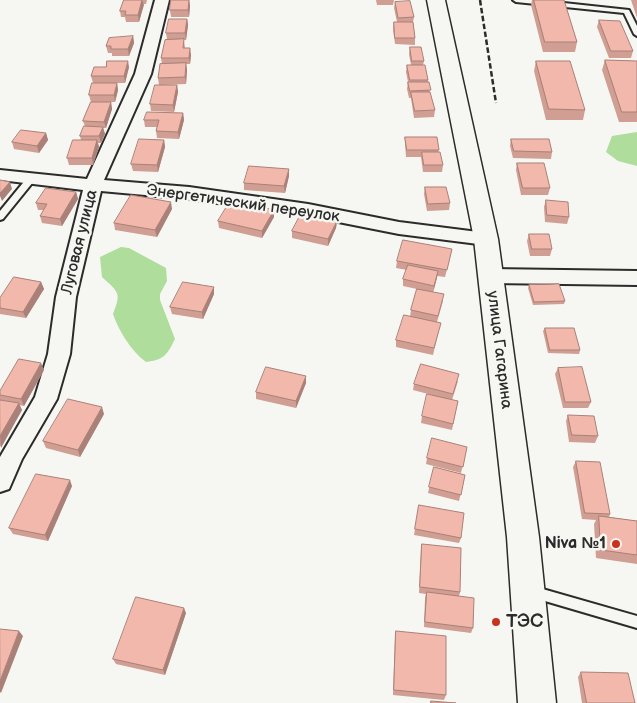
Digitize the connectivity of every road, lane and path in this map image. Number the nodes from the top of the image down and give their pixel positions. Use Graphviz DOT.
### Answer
graph roads {
  1 [pos="162,0"];
  2 [pos="436,0"];
  3 [pos="516,0"];
  4 [pos="637,34"];
  5 [pos="0,175"];
  6 [pos="30,180"];
  7 [pos="93,186"];
  8 [pos="0,218"];
  9 [pos="486,239"];
  10 [pos="490,276"];
  11 [pos="637,278"];
  12 [pos="0,482"];
  13 [pos="529,592"];
  14 [pos="637,622"];
  15 [pos="537,703"];
  1 -- 7 [label="street, Луговая улица"];
  2 -- 9 [label="main road, улица Гагарина"];
  3 -- 4 [label="lane"];
  5 -- 6 [label="street, Энергетический переулок"];
  6 -- 7 [label="street, Энергетический переулок"];
  6 -- 8 [label="lane"];
  7 -- 9 [label="street, Энергетический переулок"];
  7 -- 12 [label="street, Луговая улица"];
  9 -- 10 [label="main road, улица Гагарина"];
  10 -- 11 [label="street"];
  10 -- 13 [label="main road, улица Гагарина"];
  13 -- 14 [label="lane"];
  13 -- 15 [label="main road, улица Гагарина"];
}
